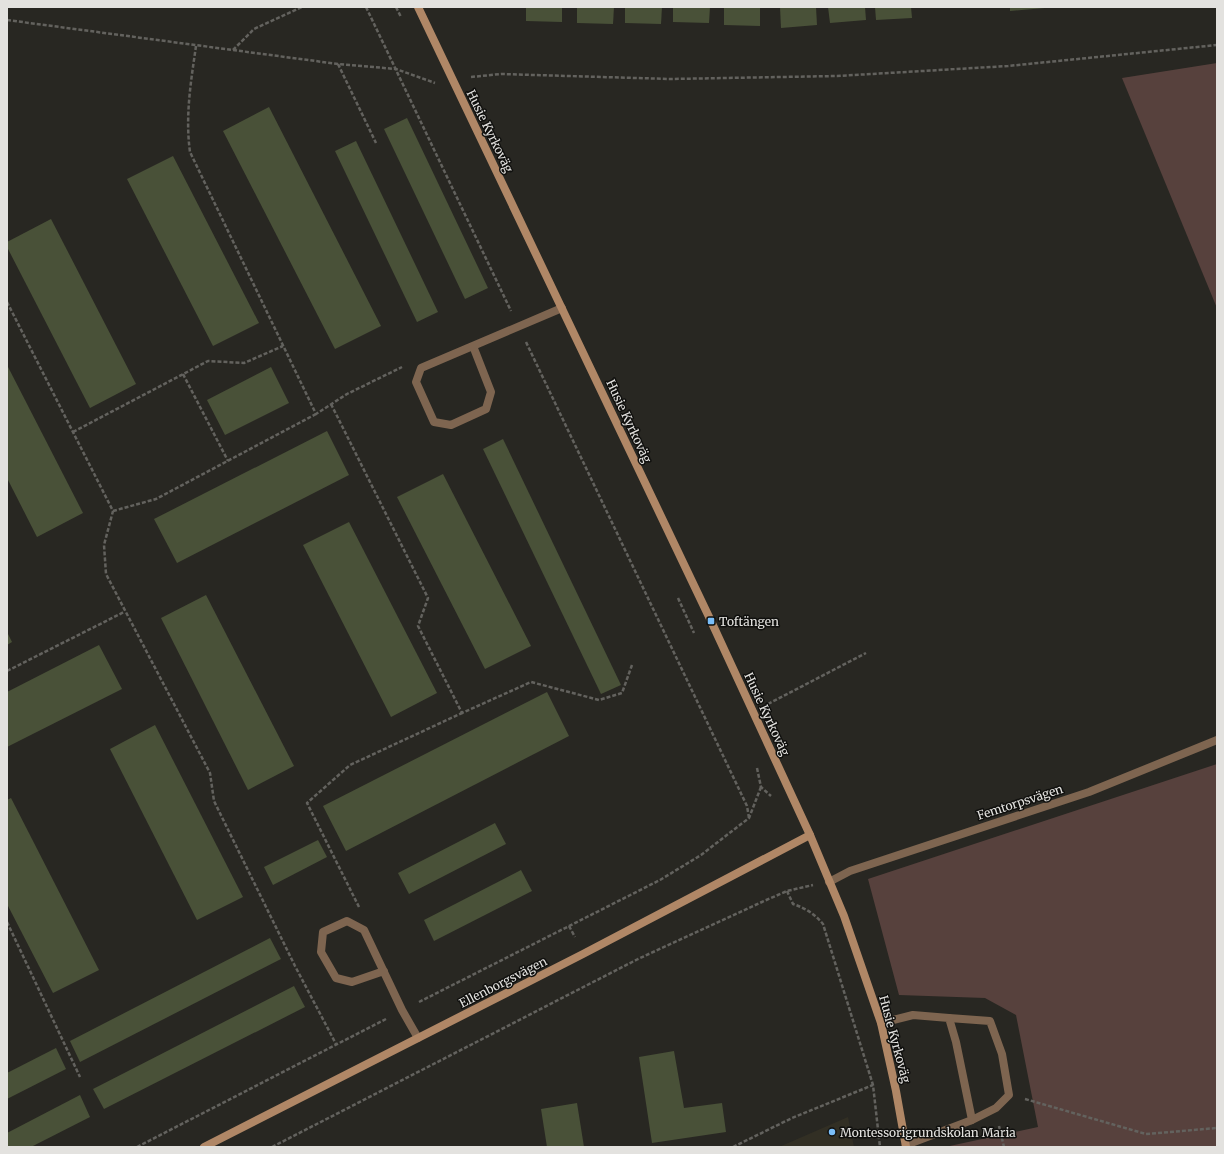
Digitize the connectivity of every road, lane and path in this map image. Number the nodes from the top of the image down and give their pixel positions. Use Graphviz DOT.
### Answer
graph roads {
  1 [pos="302,7"];
  2 [pos="366,7"];
  3 [pos="418,7"];
  4 [pos="7,20"];
  5 [pos="1217,45"];
  6 [pos="196,46"];
  7 [pos="233,50"];
  8 [pos="338,64"];
  9 [pos="396,69"];
  10 [pos="501,74"];
  11 [pos="432,84"];
  12 [pos="376,143"];
  13 [pos="7,302"];
  14 [pos="562,308"];
  15 [pos="518,326"];
  16 [pos="283,346"];
  17 [pos="473,346"];
  18 [pos="421,368"];
  19 [pos="183,374"];
  20 [pos="331,404"];
  21 [pos="316,414"];
  22 [pos="73,432"];
  23 [pos="228,461"];
  24 [pos="114,511"];
  25 [pos="124,612"];
  26 [pos="866,653"];
  27 [pos="632,666"];
  28 [pos="7,671"];
  29 [pos="753,712"];
  30 [pos="462,713"];
  31 [pos="1217,740"];
  32 [pos="761,787"];
  33 [pos="749,818"];
  34 [pos="810,835"];
  35 [pos="829,882"];
  36 [pos="787,891"];
  37 [pos="7,922"];
  38 [pos="569,926"];
  39 [pos="364,930"];
  40 [pos="576,938"];
  41 [pos="384,971"];
  42 [pos="402,1010"];
  43 [pos="949,1018"];
  44 [pos="881,1023"];
  45 [pos="418,1038"];
  46 [pos="336,1044"];
  47 [pos="80,1078"];
  48 [pos="873,1085"];
  49 [pos="1009,1094"];
  50 [pos="972,1120"];
  51 [pos="1217,1128"];
  52 [pos="906,1146"];
  53 [pos="137,1147"];
  54 [pos="204,1147"];
  55 [pos="272,1147"];
  56 [pos="733,1147"];
  57 [pos="880,1147"];
  1 -- 7 [label="path"];
  2 -- 9 [label="path"];
  3 -- 14 [label="street, Husie Kyrkoväg"];
  4 -- 6 [label="path"];
  5 -- 10 [label="path"];
  6 -- 7 [label="path"];
  6 -- 16 [label="path"];
  7 -- 8 [label="path"];
  8 -- 9 [label="path"];
  8 -- 12 [label="path"];
  9 -- 11 [label="path"];
  9 -- 15 [label="path"];
  13 -- 22 [label="path"];
  14 -- 15 [label="street"];
  14 -- 29 [label="street, Husie Kyrkoväg"];
  15 -- 17 [label="street"];
  15 -- 33 [label="path"];
  16 -- 19 [label="path"];
  16 -- 21 [label="path"];
  17 -- 18 [label="street"];
  17 -- 18 [label="street"];
  18 -- 20 [label="path"];
  19 -- 22 [label="path"];
  19 -- 23 [label="path"];
  20 -- 21 [label="path"];
  20 -- 30 [label="path"];
  21 -- 23 [label="path"];
  22 -- 24 [label="path"];
  23 -- 24 [label="path"];
  24 -- 25 [label="path"];
  25 -- 28 [label="path"];
  25 -- 46 [label="path"];
  26 -- 29 [label="path"];
  27 -- 30 [label="path"];
  29 -- 34 [label="street, Husie Kyrkoväg"];
  30 -- 39 [label="path"];
  31 -- 35 [label="street, Femtorpsvägen"];
  32 -- 33 [label="path"];
  33 -- 38 [label="path"];
  34 -- 35 [label="street, Husie Kyrkoväg"];
  34 -- 45 [label="street, Ellenborgsvägen"];
  35 -- 36 [label="path"];
  35 -- 44 [label="street, Husie Kyrkoväg"];
  36 -- 48 [label="path"];
  36 -- 55 [label="path"];
  37 -- 47 [label="path"];
  38 -- 40 [label="path"];
  38 -- 42 [label="path"];
  39 -- 41 [label="street"];
  39 -- 41 [label="street"];
  41 -- 42 [label="street"];
  42 -- 45 [label="street"];
  42 -- 46 [label="path"];
  43 -- 44 [label="street"];
  43 -- 49 [label="street"];
  43 -- 50 [label="street"];
  44 -- 52 [label="street, Husie Kyrkoväg"];
  45 -- 54 [label="street, Ellenborgsvägen"];
  46 -- 53 [label="path"];
  48 -- 56 [label="path"];
  48 -- 57 [label="path"];
  49 -- 50 [label="street"];
  49 -- 51 [label="path"];
  50 -- 52 [label="street"];
}
